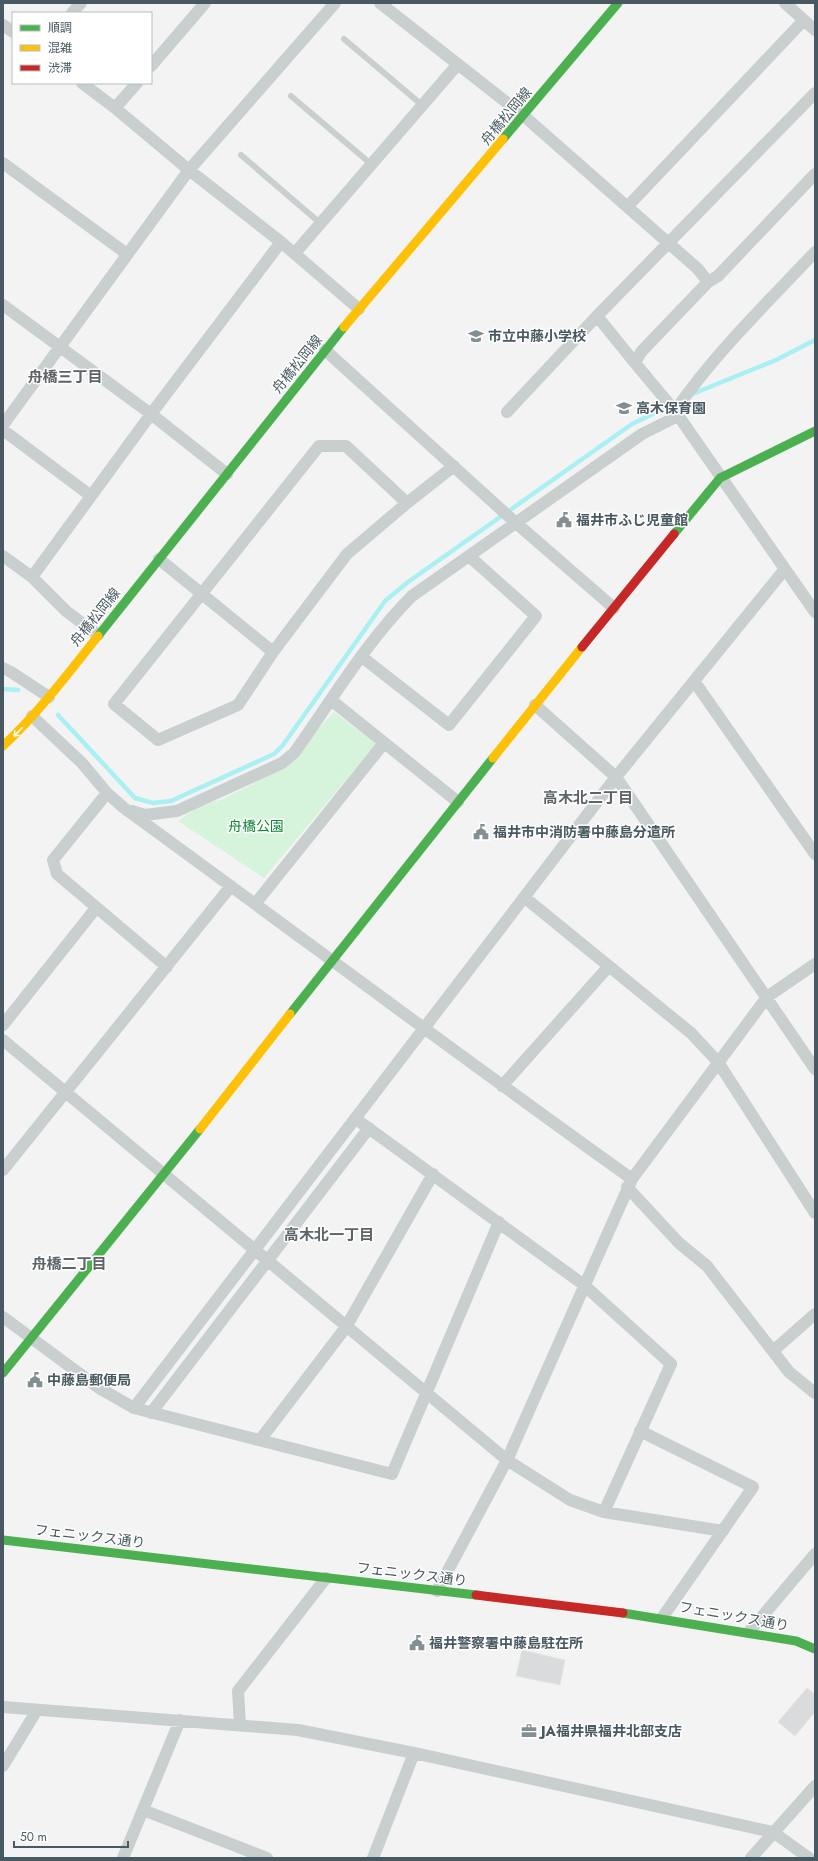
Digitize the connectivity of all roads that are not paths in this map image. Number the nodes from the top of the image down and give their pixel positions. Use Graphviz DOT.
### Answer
graph roads {
  1 [pos="80,3"];
  2 [pos="204,3"];
  3 [pos="335,3"];
  4 [pos="380,3"];
  5 [pos="618,3"];
  6 [pos="785,3"];
  7 [pos="73,12"];
  8 [pos="804,20"];
  9 [pos="3,25"];
  10 [pos="815,30"];
  11 [pos="12,31"];
  12 [pos="344,39"];
  13 [pos="458,64"];
  14 [pos="152,65"];
  15 [pos="83,84"];
  16 [pos="136,84"];
  17 [pos="815,93"];
  18 [pos="291,96"];
  19 [pos="422,105"];
  20 [pos="115,108"];
  21 [pos="524,116"];
  22 [pos="241,155"];
  23 [pos="3,163"];
  24 [pos="371,164"];
  25 [pos="189,170"];
  26 [pos="815,174"];
  27 [pos="628,206"];
  28 [pos="320,223"];
  29 [pos="281,242"];
  30 [pos="668,244"];
  31 [pos="815,252"];
  32 [pos="294,253"];
  33 [pos="128,254"];
  34 [pos="708,282"];
  35 [pos="3,305"];
  36 [pos="359,309"];
  37 [pos="597,316"];
  38 [pos="60,347"];
  39 [pos="325,350"];
  40 [pos="635,363"];
  41 [pos="507,412"];
  42 [pos="676,413"];
  43 [pos="151,414"];
  44 [pos="3,425"];
  45 [pos="3,430"];
  46 [pos="815,431"];
  47 [pos="454,466"];
  48 [pos="227,474"];
  49 [pos="720,478"];
  50 [pos="91,496"];
  51 [pos="406,503"];
  52 [pos="516,523"];
  53 [pos="3,556"];
  54 [pos="469,556"];
  55 [pos="159,558"];
  56 [pos="785,569"];
  57 [pos="32,577"];
  58 [pos="202,594"];
  59 [pos="614,608"];
  60 [pos="815,612"];
  61 [pos="98,635"];
  62 [pos="274,652"];
  63 [pos="362,657"];
  64 [pos="3,668"];
  65 [pos="694,681"];
  66 [pos="49,697"];
  67 [pos="331,700"];
  68 [pos="536,705"];
  69 [pos="32,716"];
  70 [pos="384,743"];
  71 [pos="3,746"];
  72 [pos="616,777"];
  73 [pos="107,793"];
  74 [pos="458,802"];
  75 [pos="124,808"];
  76 [pos="815,854"];
  77 [pos="232,886"];
  78 [pos="524,897"];
  79 [pos="255,904"];
  80 [pos="96,908"];
  81 [pos="333,960"];
  82 [pos="815,964"];
  83 [pos="609,966"];
  84 [pos="167,967"];
  85 [pos="767,997"];
  86 [pos="3,1025"];
  87 [pos="424,1030"];
  88 [pos="3,1040"];
  89 [pos="718,1062"];
  90 [pos="815,1069"];
  91 [pos="502,1086"];
  92 [pos="66,1092"];
  93 [pos="356,1119"];
  94 [pos="369,1128"];
  95 [pos="3,1170"];
  96 [pos="164,1174"];
  97 [pos="433,1174"];
  98 [pos="630,1183"];
  99 [pos="815,1213"];
  100 [pos="499,1222"];
  101 [pos="254,1251"];
  102 [pos="267,1262"];
  103 [pos="584,1285"];
  104 [pos="815,1314"];
  105 [pos="3,1317"];
  106 [pos="346,1327"];
  107 [pos="32,1339"];
  108 [pos="773,1351"];
  109 [pos="3,1373"];
  110 [pos="427,1393"];
  111 [pos="815,1393"];
  112 [pos="134,1408"];
  113 [pos="151,1412"];
  114 [pos="640,1431"];
  115 [pos="260,1440"];
  116 [pos="507,1460"];
  117 [pos="604,1512"];
  118 [pos="723,1532"];
  119 [pos="3,1540"];
  120 [pos="815,1554"];
  121 [pos="326,1578"];
  122 [pos="437,1591"];
  123 [pos="662,1618"];
  124 [pos="749,1632"];
  125 [pos="815,1639"];
  126 [pos="796,1641"];
  127 [pos="815,1649"];
  128 [pos="3,1707"];
  129 [pos="37,1710"];
  130 [pos="180,1720"];
  131 [pos="240,1726"];
  132 [pos="414,1753"];
  133 [pos="3,1766"];
  134 [pos="815,1786"];
  135 [pos="143,1810"];
  136 [pos="773,1832"];
  137 [pos="123,1858"];
  138 [pos="267,1858"];
  139 [pos="372,1858"];
  140 [pos="751,1858"];
  141 [pos="809,1858"];
  1 -- 7 [label="street"];
  2 -- 14 [label="street"];
  3 -- 25 [label="street"];
  4 -- 13 [label="street"];
  5 -- 21 [label="main road, 舟橋松岡線"];
  6 -- 8 [label="street"];
  8 -- 10 [label="street"];
  8 -- 27 [label="street"];
  9 -- 11 [label="street"];
  12 -- 19 [label="lane"];
  13 -- 19 [label="street"];
  13 -- 21 [label="street"];
  15 -- 20 [label="street"];
  16 -- 20 [label="street"];
  17 -- 30 [label="street"];
  18 -- 24 [label="lane"];
  19 -- 24 [label="street"];
  20 -- 25 [label="street"];
  21 -- 27 [label="street"];
  21 -- 36 [label="main road, 舟橋松岡線"];
  22 -- 28 [label="lane"];
  23 -- 33 [label="street"];
  24 -- 28 [label="street"];
  25 -- 29 [label="street"];
  25 -- 33 [label="street"];
  26 -- 34 [label="street"];
  27 -- 30 [label="street"];
  28 -- 32 [label="street"];
  29 -- 32 [label="street"];
  29 -- 43 [label="street"];
  30 -- 34 [label="street"];
  30 -- 37 [label="street"];
  31 -- 42 [label="street"];
  32 -- 36 [label="street"];
  33 -- 38 [label="street"];
  34 -- 40 [label="street"];
  35 -- 38 [label="street"];
  36 -- 39 [label="main road, 舟橋松岡線"];
  37 -- 40 [label="street"];
  37 -- 41 [label="street"];
  38 -- 43 [label="street"];
  38 -- 44 [label="street"];
  39 -- 47 [label="street"];
  39 -- 48 [label="main road, 舟橋松岡線"];
  40 -- 42 [label="street"];
  42 -- 49 [label="street"];
  42 -- 52 [label="street"];
  43 -- 48 [label="street"];
  43 -- 50 [label="street"];
  45 -- 50 [label="street"];
  46 -- 49 [label="main road"];
  47 -- 51 [label="street"];
  47 -- 52 [label="street"];
  48 -- 55 [label="main road, 舟橋松岡線"];
  49 -- 56 [label="street"];
  49 -- 59 [label="main road"];
  50 -- 57 [label="street"];
  51 -- 58 [label="street"];
  51 -- 62 [label="street"];
  52 -- 54 [label="street"];
  52 -- 59 [label="street"];
  53 -- 57 [label="street"];
  54 -- 63 [label="street"];
  54 -- 63 [label="street"];
  55 -- 58 [label="street"];
  55 -- 61 [label="main road, 舟橋松岡線"];
  56 -- 60 [label="street"];
  56 -- 65 [label="street"];
  57 -- 61 [label="street"];
  58 -- 62 [label="street"];
  58 -- 62 [label="street"];
  59 -- 68 [label="main road"];
  61 -- 66 [label="main road, 舟橋松岡線"];
  63 -- 67 [label="street"];
  64 -- 66 [label="street"];
  65 -- 72 [label="street"];
  65 -- 76 [label="street"];
  66 -- 69 [label="main road, 舟橋松岡線"];
  67 -- 70 [label="street"];
  67 -- 75 [label="street"];
  68 -- 72 [label="street"];
  68 -- 74 [label="main road"];
  69 -- 71 [label="main road, 舟橋松岡線, one-way"];
  69 -- 73 [label="street"];
  70 -- 74 [label="street"];
  70 -- 79 [label="street"];
  72 -- 78 [label="street"];
  72 -- 85 [label="street"];
  73 -- 75 [label="street"];
  73 -- 80 [label="street"];
  74 -- 81 [label="main road"];
  75 -- 77 [label="street"];
  77 -- 79 [label="street"];
  77 -- 84 [label="street"];
  78 -- 83 [label="street"];
  78 -- 87 [label="street"];
  79 -- 81 [label="street"];
  80 -- 84 [label="street"];
  80 -- 86 [label="street"];
  81 -- 87 [label="street"];
  81 -- 96 [label="main road"];
  82 -- 85 [label="street"];
  83 -- 89 [label="street"];
  83 -- 91 [label="street"];
  84 -- 92 [label="street"];
  85 -- 89 [label="street"];
  85 -- 90 [label="street"];
  87 -- 91 [label="street"];
  87 -- 93 [label="street"];
  88 -- 92 [label="street"];
  89 -- 98 [label="street"];
  89 -- 99 [label="street"];
  91 -- 98 [label="street"];
  92 -- 95 [label="street"];
  92 -- 96 [label="street"];
  93 -- 94 [label="street"];
  93 -- 101 [label="street"];
  94 -- 97 [label="street"];
  94 -- 102 [label="street"];
  96 -- 101 [label="street"];
  96 -- 107 [label="main road"];
  97 -- 100 [label="street"];
  97 -- 106 [label="street"];
  98 -- 103 [label="street"];
  98 -- 108 [label="street"];
  100 -- 103 [label="street"];
  100 -- 110 [label="street"];
  101 -- 102 [label="street"];
  101 -- 112 [label="street"];
  102 -- 106 [label="street"];
  102 -- 113 [label="street"];
  103 -- 114 [label="street"];
  103 -- 116 [label="street"];
  104 -- 108 [label="street"];
  105 -- 107 [label="street"];
  106 -- 110 [label="street"];
  106 -- 115 [label="street"];
  107 -- 109 [label="main road"];
  107 -- 112 [label="street"];
  108 -- 111 [label="street"];
  110 -- 115 [label="street"];
  110 -- 116 [label="street"];
  112 -- 113 [label="street"];
  113 -- 115 [label="street"];
  114 -- 117 [label="street"];
  114 -- 118 [label="street"];
  116 -- 117 [label="street"];
  116 -- 122 [label="street"];
  117 -- 118 [label="street"];
  118 -- 123 [label="street"];
  119 -- 121 [label="main road, フェニックス通り"];
  120 -- 124 [label="street"];
  121 -- 122 [label="main road, フェニックス通り"];
  121 -- 131 [label="street"];
  122 -- 123 [label="main road, フェニックス通り"];
  123 -- 124 [label="main road, フェニックス通り"];
  124 -- 126 [label="main road, フェニックス通り"];
  125 -- 126 [label="main road"];
  126 -- 127 [label="main road, フェニックス通り"];
  128 -- 129 [label="street"];
  129 -- 130 [label="street"];
  129 -- 133 [label="street"];
  130 -- 131 [label="street"];
  130 -- 135 [label="street"];
  131 -- 132 [label="street"];
  132 -- 136 [label="street"];
  132 -- 139 [label="street"];
  134 -- 136 [label="street"];
  135 -- 137 [label="street"];
  135 -- 138 [label="street"];
  136 -- 140 [label="street"];
  136 -- 141 [label="street"];
}
